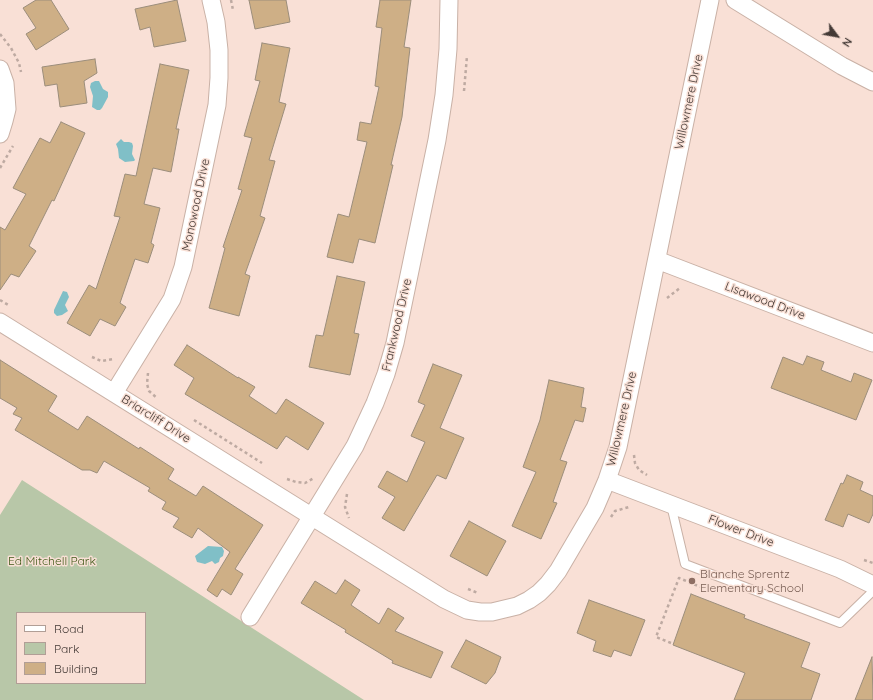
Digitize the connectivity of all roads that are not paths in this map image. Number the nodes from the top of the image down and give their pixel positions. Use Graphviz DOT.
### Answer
graph roads {
  1 [pos="211,0"];
  2 [pos="449,0"];
  3 [pos="710,0"];
  4 [pos="735,0"];
  5 [pos="0,69"];
  6 [pos="873,82"];
  7 [pos="0,134"];
  8 [pos="657,260"];
  9 [pos="0,322"];
  10 [pos="873,343"];
  11 [pos="114,393"];
  12 [pos="607,480"];
  13 [pos="671,504"];
  14 [pos="312,517"];
  15 [pos="873,585"];
  16 [pos="873,591"];
  17 [pos="250,617"];
  1 -- 11 [label="street, Monowood Drive"];
  2 -- 14 [label="street, Frankwood Drive"];
  3 -- 8 [label="street, Willowmere Drive"];
  4 -- 6 [label="street"];
  5 -- 7 [label="street"];
  8 -- 10 [label="street, Lisawood Drive"];
  8 -- 12 [label="street, Willowmere Drive"];
  9 -- 11 [label="street, Briarcliff Drive"];
  11 -- 14 [label="street, Briarcliff Drive"];
  12 -- 13 [label="street, Flower Drive"];
  12 -- 14 [label="street, Willowmere Drive"];
  13 -- 15 [label="street, Flower Drive"];
  13 -- 16 [label="lane"];
  14 -- 17 [label="street, Frankwood Drive"];
}
